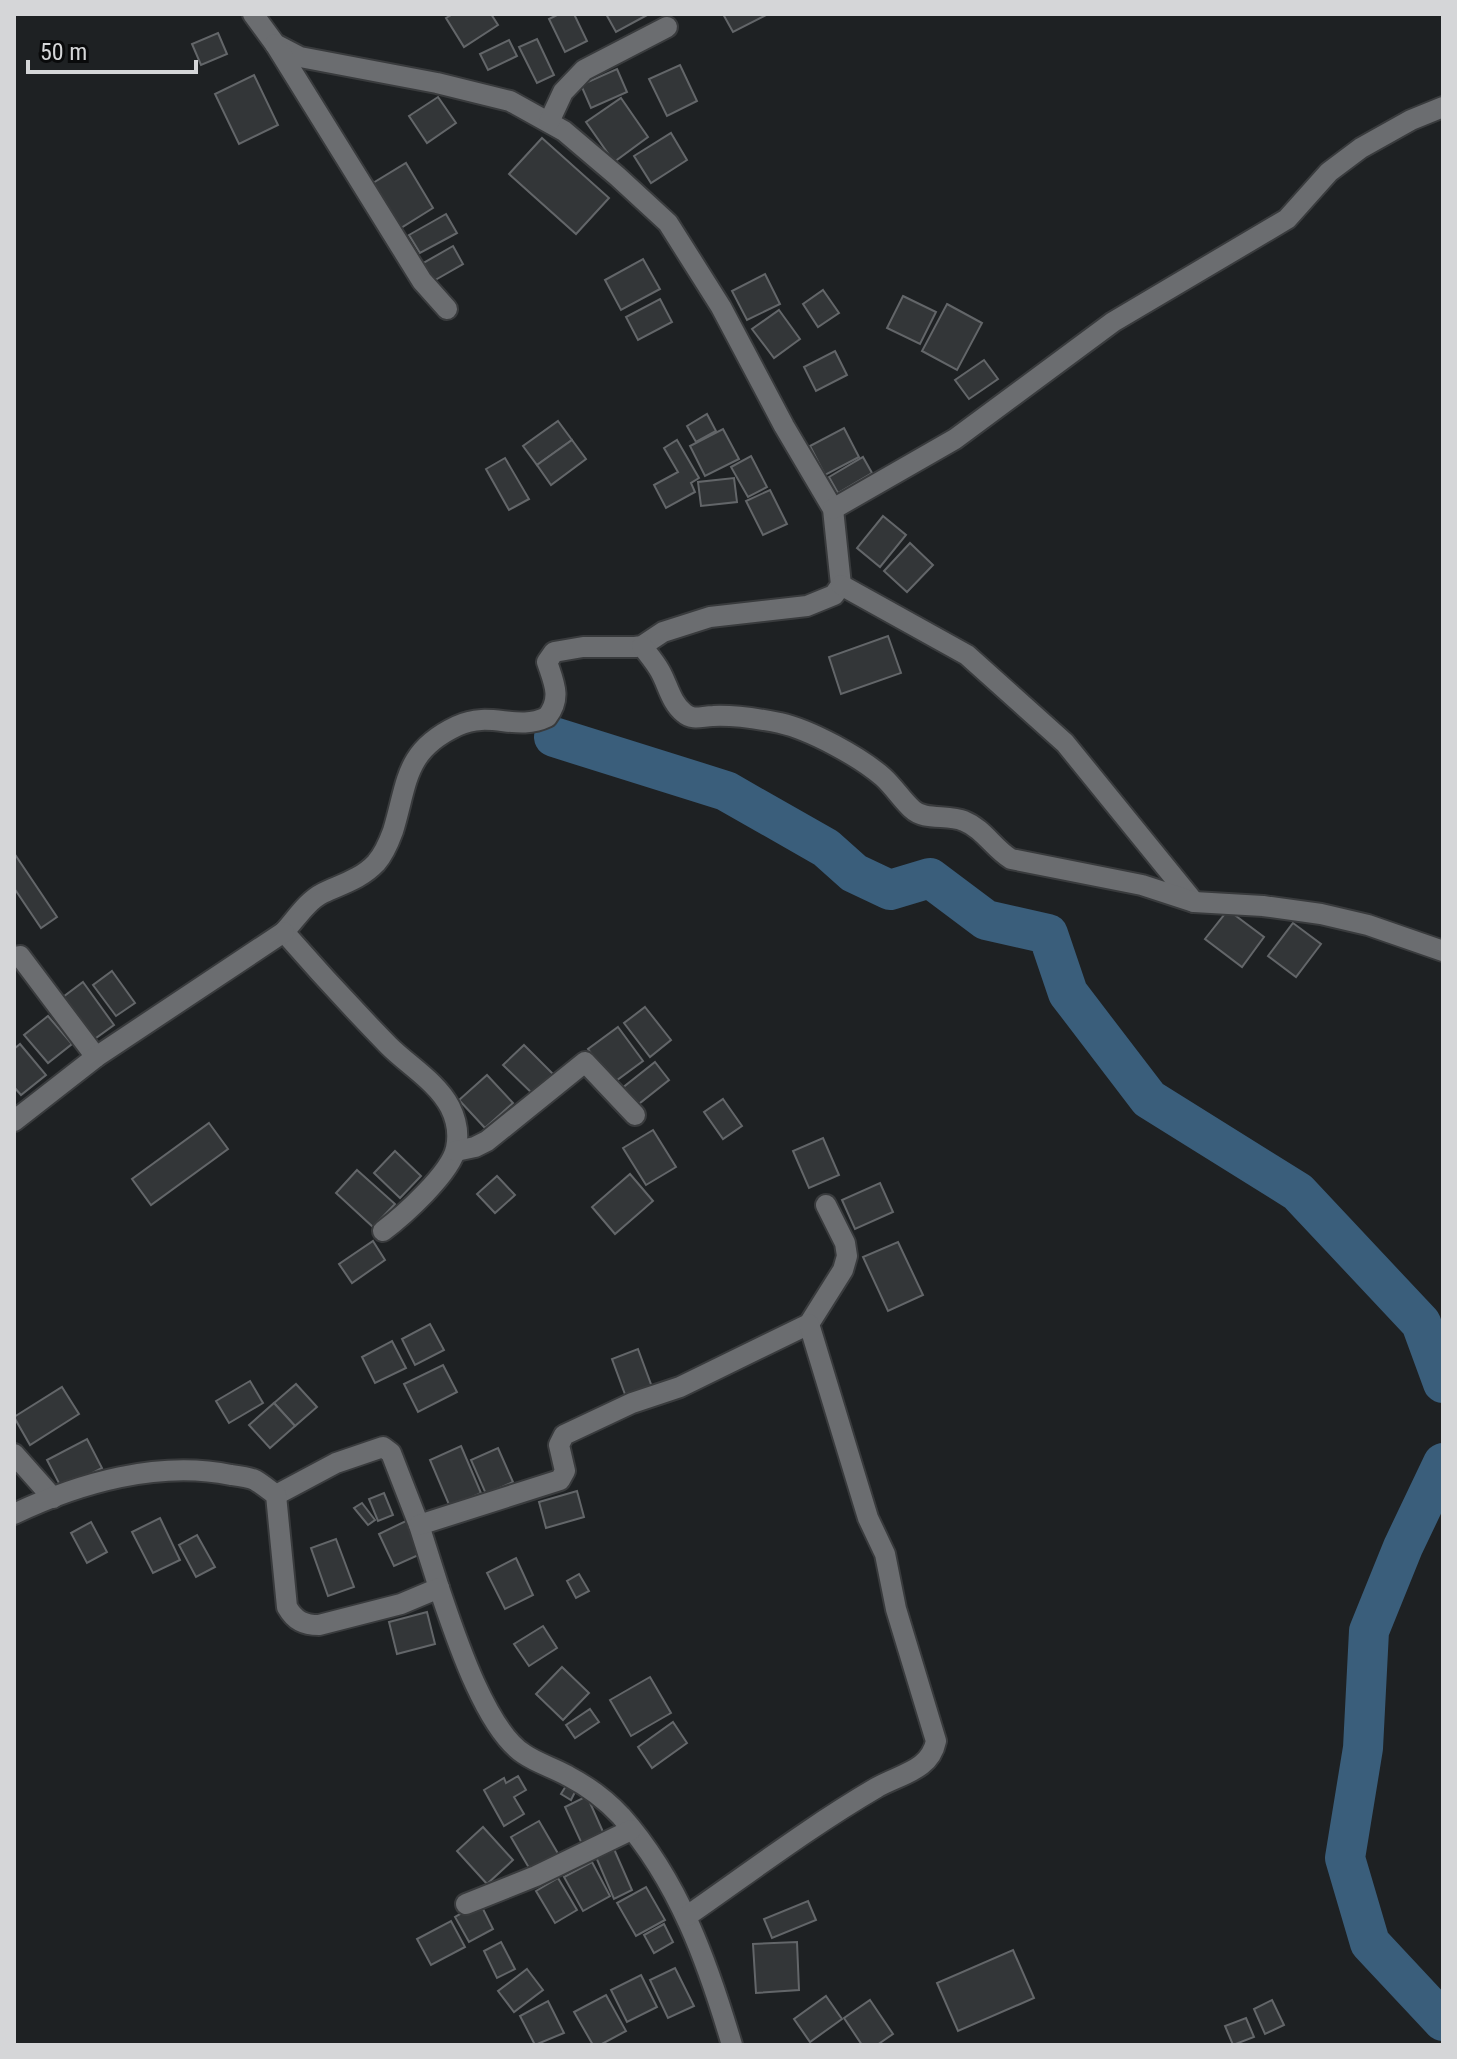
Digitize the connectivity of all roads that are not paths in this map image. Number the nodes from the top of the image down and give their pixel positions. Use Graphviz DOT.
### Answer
graph roads {
  1 [pos="253,14"];
  2 [pos="667,27"];
  3 [pos="275,44"];
  4 [pos="1443,107"];
  5 [pos="549,122"];
  6 [pos="447,309"];
  7 [pos="833,509"];
  8 [pos="841,585"];
  9 [pos="642,646"];
  10 [pos="1194,902"];
  11 [pos="284,932"];
  12 [pos="1443,951"];
  13 [pos="14,957"];
  14 [pos="96,1057"];
  15 [pos="635,1115"];
  16 [pos="14,1121"];
  17 [pos="456,1151"];
  18 [pos="826,1205"];
  19 [pos="383,1231"];
  20 [pos="809,1324"];
  21 [pos="14,1454"];
  22 [pos="276,1495"];
  23 [pos="53,1498"];
  24 [pos="14,1514"];
  25 [pos="419,1525"];
  26 [pos="439,1588"];
  27 [pos="631,1830"];
  28 [pos="466,1904"];
  29 [pos="687,1916"];
  30 [pos="732,2045"];
  1 -- 3 [label="street"];
  2 -- 5 [label="street"];
  3 -- 5 [label="street"];
  3 -- 6 [label="street"];
  4 -- 7 [label="street"];
  5 -- 7 [label="street"];
  7 -- 8 [label="street"];
  8 -- 9 [label="street"];
  8 -- 10 [label="street"];
  9 -- 10 [label="street"];
  9 -- 11 [label="street"];
  10 -- 12 [label="street"];
  11 -- 14 [label="street"];
  11 -- 17 [label="street"];
  13 -- 14 [label="street"];
  14 -- 16 [label="street"];
  15 -- 17 [label="street"];
  17 -- 19 [label="street"];
  18 -- 20 [label="street"];
  20 -- 25 [label="street"];
  20 -- 29 [label="street"];
  21 -- 23 [label="street"];
  22 -- 23 [label="street"];
  22 -- 25 [label="street"];
  22 -- 26 [label="street"];
  23 -- 24 [label="street"];
  25 -- 26 [label="street"];
  26 -- 27 [label="street"];
  27 -- 28 [label="street"];
  27 -- 29 [label="street"];
  29 -- 30 [label="street"];
}
